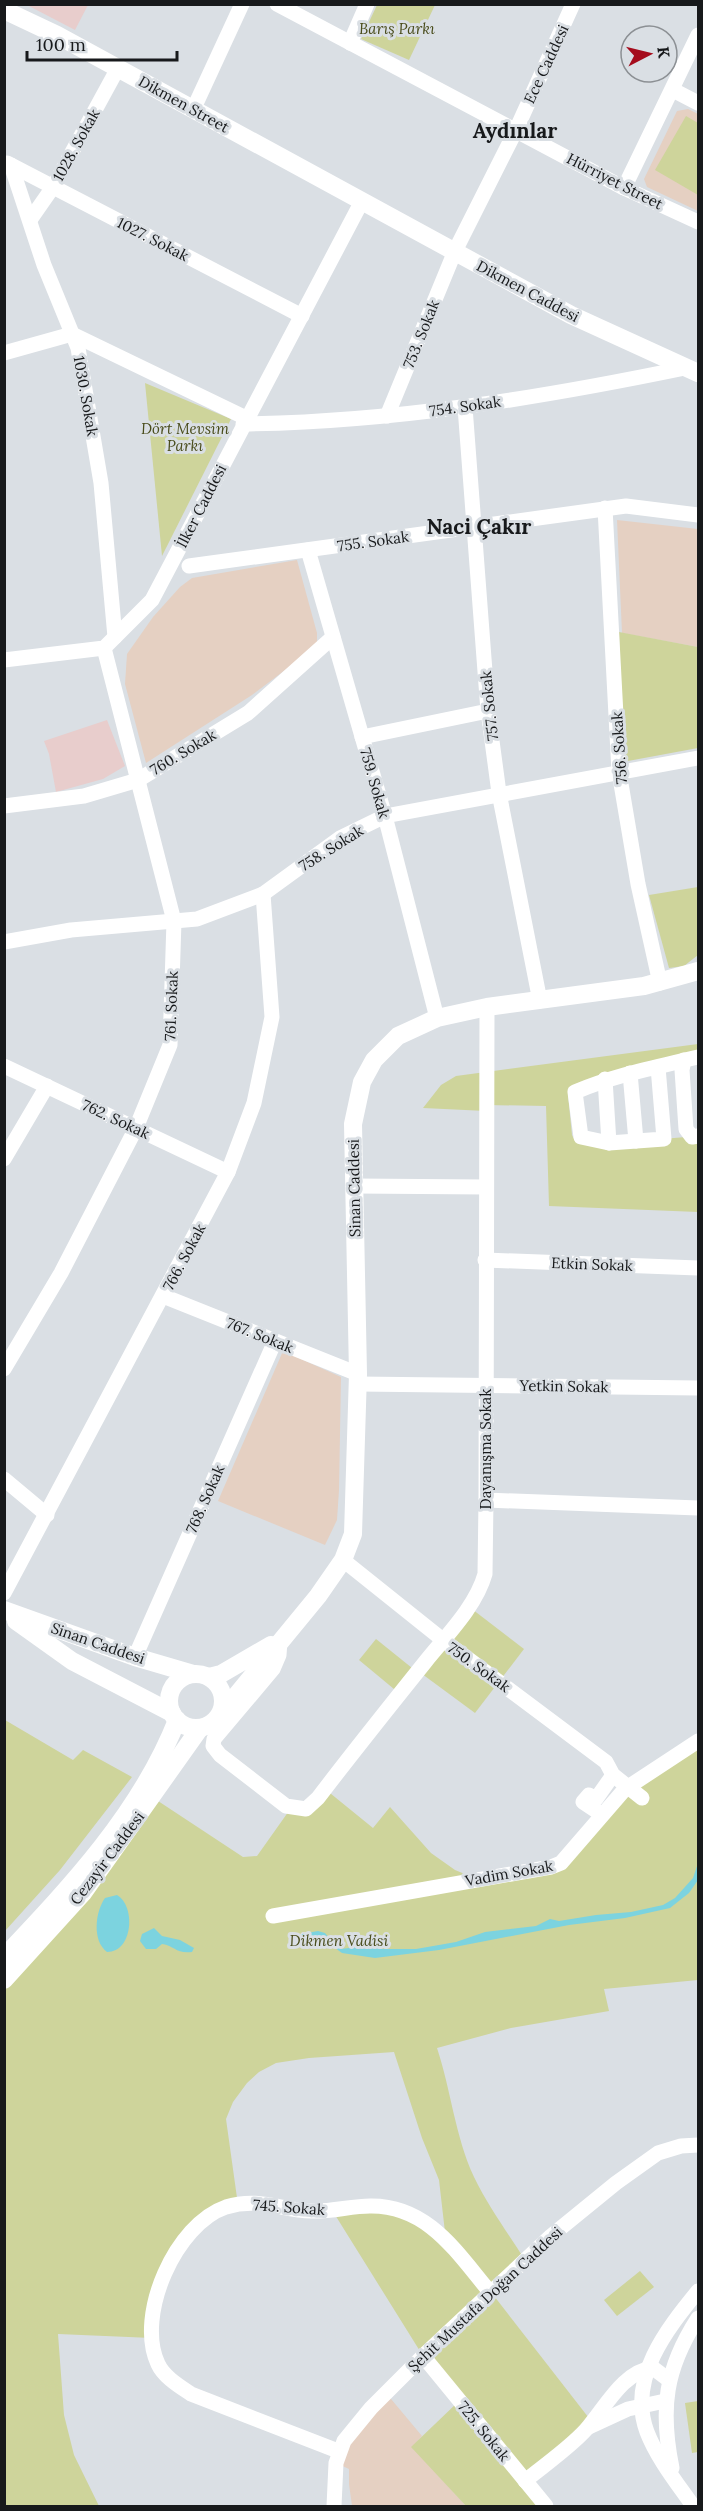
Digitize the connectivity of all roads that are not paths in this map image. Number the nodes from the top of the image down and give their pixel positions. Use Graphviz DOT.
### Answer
graph roads {
  1 [pos="242,4"];
  2 [pos="277,4"];
  3 [pos="367,4"];
  4 [pos="573,5"];
  5 [pos="4,10"];
  6 [pos="699,35"];
  7 [pos="350,43"];
  8 [pos="118,68"];
  9 [pos="673,90"];
  10 [pos="699,103"];
  11 [pos="193,110"];
  12 [pos="516,130"];
  13 [pos="8,163"];
  14 [pos="53,187"];
  15 [pos="624,188"];
  16 [pos="362,201"];
  17 [pos="30,220"];
  18 [pos="699,222"];
  19 [pos="455,252"];
  20 [pos="302,316"];
  21 [pos="72,334"];
  22 [pos="4,353"];
  23 [pos="692,370"];
  24 [pos="465,407"];
  25 [pos="387,416"];
  26 [pos="245,421"];
  27 [pos="605,508"];
  28 [pos="699,515"];
  29 [pos="474,527"];
  30 [pos="308,550"];
  31 [pos="189,566"];
  32 [pos="115,636"];
  33 [pos="333,638"];
  34 [pos="104,648"];
  35 [pos="4,660"];
  36 [pos="489,711"];
  37 [pos="362,737"];
  38 [pos="699,758"];
  39 [pos="619,772"];
  40 [pos="138,780"];
  41 [pos="499,793"];
  42 [pos="4,806"];
  43 [pos="385,816"];
  44 [pos="263,894"];
  45 [pos="174,921"];
  46 [pos="4,942"];
  47 [pos="698,971"];
  48 [pos="660,983"];
  49 [pos="540,1001"];
  50 [pos="487,1008"];
  51 [pos="436,1018"];
  52 [pos="691,1059"];
  53 [pos="4,1066"];
  54 [pos="658,1066"];
  55 [pos="630,1073"];
  56 [pos="605,1079"];
  57 [pos="47,1086"];
  58 [pos="136,1128"];
  59 [pos="699,1136"];
  60 [pos="636,1141"];
  61 [pos="609,1143"];
  62 [pos="4,1159"];
  63 [pos="228,1172"];
  64 [pos="355,1186"];
  65 [pos="486,1186"];
  66 [pos="485,1260"];
  67 [pos="699,1268"];
  68 [pos="163,1296"];
  69 [pos="275,1341"];
  70 [pos="4,1369"];
  71 [pos="358,1379"];
  72 [pos="485,1384"];
  73 [pos="699,1388"];
  74 [pos="4,1479"];
  75 [pos="486,1500"];
  76 [pos="699,1508"];
  77 [pos="47,1515"];
  78 [pos="343,1560"];
  79 [pos="4,1593"];
  80 [pos="4,1611"];
  81 [pos="280,1640"];
  82 [pos="443,1640"];
  83 [pos="135,1657"];
  84 [pos="201,1675"];
  85 [pos="221,1714"];
  86 [pos="174,1717"];
  87 [pos="200,1728"];
  88 [pos="699,1741"];
  89 [pos="613,1775"];
  90 [pos="642,1798"];
  91 [pos="144,1799"];
  92 [pos="601,1814"];
  93 [pos="273,1916"];
  94 [pos="4,1957"];
  95 [pos="4,1980"];
  96 [pos="699,2145"];
  97 [pos="699,2290"];
  98 [pos="490,2292"];
  99 [pos="699,2318"];
  100 [pos="423,2356"];
  101 [pos="648,2369"];
  102 [pos="669,2380"];
  103 [pos="665,2401"];
  104 [pos="642,2406"];
  105 [pos="589,2427"];
  106 [pos="338,2451"];
  107 [pos="675,2480"];
  108 [pos="525,2481"];
  109 [pos="334,2506"];
  110 [pos="546,2506"];
  111 [pos="693,2506"];
  1 -- 11 [label="street"];
  2 -- 7 [label="street, Hürriyet Street"];
  3 -- 7 [label="street"];
  4 -- 12 [label="street, Ece Caddesi"];
  5 -- 8 [label="main road, Dikmen Street"];
  6 -- 9 [label="street"];
  7 -- 12 [label="street, Hürriyet Street"];
  8 -- 11 [label="main road, Dikmen Street"];
  8 -- 14 [label="street, 1028. Sokak"];
  9 -- 10 [label="street"];
  9 -- 15 [label="street"];
  11 -- 16 [label="main road, Dikmen Street"];
  12 -- 15 [label="street, Hürriyet Street"];
  12 -- 19 [label="street, Ece Caddesi"];
  13 -- 14 [label="street, 1027. Sokak"];
  13 -- 17 [label="street, 1030. Sokak"];
  14 -- 17 [label="street, 1028. Sokak"];
  14 -- 20 [label="street, 1027. Sokak"];
  15 -- 18 [label="street, Hürriyet Street"];
  16 -- 19 [label="main road, Dikmen Caddesi"];
  16 -- 20 [label="street, İlker Caddesi"];
  17 -- 21 [label="street, 1030. Sokak"];
  19 -- 23 [label="main road, Dikmen Caddesi"];
  19 -- 25 [label="street, 753. Sokak"];
  20 -- 26 [label="street, İlker Caddesi"];
  21 -- 22 [label="street"];
  21 -- 26 [label="street"];
  21 -- 32 [label="street, 1030. Sokak"];
  23 -- 24 [label="street, 754. Sokak"];
  24 -- 25 [label="street, 754. Sokak"];
  24 -- 29 [label="street, 757. Sokak"];
  25 -- 26 [label="street, 754. Sokak"];
  26 -- 32 [label="street, İlker Caddesi"];
  27 -- 28 [label="street, 755. Sokak"];
  27 -- 29 [label="street, 755. Sokak"];
  27 -- 39 [label="street, 756. Sokak"];
  29 -- 30 [label="street, 755. Sokak"];
  29 -- 36 [label="street, 757. Sokak"];
  30 -- 31 [label="street, 755. Sokak"];
  30 -- 33 [label="street, 759. Sokak"];
  32 -- 34 [label="street, İlker Caddesi"];
  33 -- 37 [label="street, 759. Sokak"];
  33 -- 40 [label="street, 760. Sokak"];
  34 -- 35 [label="street"];
  34 -- 40 [label="street, 761. Sokak"];
  36 -- 37 [label="street"];
  36 -- 41 [label="street, 757. Sokak"];
  37 -- 43 [label="street, 759. Sokak"];
  38 -- 39 [label="street, 758. Sokak"];
  39 -- 41 [label="street, 758. Sokak"];
  39 -- 48 [label="street, 756. Sokak"];
  40 -- 42 [label="street, 760. Sokak"];
  40 -- 45 [label="street, 761. Sokak"];
  41 -- 43 [label="street, 758. Sokak"];
  41 -- 49 [label="street, 757. Sokak"];
  43 -- 44 [label="street, 758. Sokak"];
  43 -- 51 [label="street, 759. Sokak"];
  44 -- 45 [label="street, 758. Sokak"];
  44 -- 63 [label="street, 766. Sokak"];
  45 -- 46 [label="street, 758. Sokak"];
  45 -- 58 [label="street, 761. Sokak"];
  47 -- 48 [label="main road, Sinan Caddesi"];
  48 -- 49 [label="main road, Sinan Caddesi"];
  49 -- 50 [label="main road, Sinan Caddesi"];
  50 -- 51 [label="main road, Sinan Caddesi"];
  50 -- 65 [label="street, Dayanışma Sokak"];
  51 -- 64 [label="main road, Sinan Caddesi"];
  52 -- 54 [label="street"];
  52 -- 59 [label="street"];
  53 -- 57 [label="street, 762. Sokak"];
  54 -- 55 [label="street"];
  54 -- 60 [label="street"];
  55 -- 56 [label="street"];
  55 -- 60 [label="street"];
  56 -- 61 [label="street"];
  56 -- 61 [label="street"];
  57 -- 58 [label="street, 762. Sokak"];
  57 -- 62 [label="street"];
  58 -- 63 [label="street, 762. Sokak"];
  58 -- 70 [label="street, 761. Sokak"];
  60 -- 61 [label="street"];
  63 -- 68 [label="street, 766. Sokak"];
  64 -- 65 [label="street"];
  64 -- 71 [label="main road, Sinan Caddesi"];
  65 -- 66 [label="street, Dayanışma Sokak"];
  66 -- 67 [label="street, Etkin Sokak"];
  66 -- 72 [label="street, Dayanışma Sokak"];
  68 -- 69 [label="street, 767. Sokak"];
  68 -- 77 [label="street, 766. Sokak"];
  69 -- 71 [label="street, 767. Sokak"];
  69 -- 83 [label="street, 768. Sokak"];
  71 -- 72 [label="street, Yetkin Sokak"];
  71 -- 78 [label="main road, Sinan Caddesi"];
  72 -- 73 [label="street, Yetkin Sokak"];
  72 -- 75 [label="street, Dayanışma Sokak"];
  74 -- 77 [label="street"];
  75 -- 76 [label="street"];
  75 -- 82 [label="street, Dayanışma Sokak"];
  77 -- 79 [label="street, 766. Sokak"];
  78 -- 81 [label="main road, Sinan Caddesi"];
  78 -- 82 [label="street, 750. Sokak"];
  80 -- 83 [label="main road, Sinan Caddesi"];
  80 -- 86 [label="main road, Sinan Caddesi"];
  81 -- 82 [label="street, Dayanışma Sokak"];
  81 -- 84 [label="main road, Sinan Caddesi"];
  81 -- 85 [label="main road, Sinan Caddesi"];
  82 -- 89 [label="street, 750. Sokak"];
  83 -- 84 [label="main road, Sinan Caddesi"];
  84 -- 85 [label="main road"];
  84 -- 86 [label="main road"];
  85 -- 87 [label="main road"];
  86 -- 87 [label="main road"];
  86 -- 91 [label="main road, Cezayir Caddesi"];
  87 -- 91 [label="main road, Cezayir Caddesi"];
  88 -- 92 [label="street, Vadim Sokak"];
  89 -- 90 [label="street, 750. Sokak"];
  89 -- 92 [label="street"];
  91 -- 94 [label="main road, Cezayir Caddesi"];
  91 -- 95 [label="main road, Cezayir Caddesi"];
  92 -- 93 [label="street, Vadim Sokak"];
  96 -- 98 [label="street, Şehit Mustafa Doğan Caddesi"];
  97 -- 101 [label="street"];
  98 -- 100 [label="street, Şehit Mustafa Doğan Caddesi"];
  98 -- 106 [label="street, 745. Sokak"];
  99 -- 102 [label="street"];
  100 -- 106 [label="street, Şehit Mustafa Doğan Caddesi"];
  100 -- 108 [label="street, 725. Sokak"];
  101 -- 102 [label="street"];
  101 -- 104 [label="street"];
  101 -- 105 [label="street"];
  102 -- 103 [label="street"];
  103 -- 104 [label="street"];
  103 -- 107 [label="street"];
  104 -- 105 [label="street"];
  104 -- 107 [label="street"];
  105 -- 108 [label="street"];
  106 -- 109 [label="street, Şehit Mustafa Doğan Caddesi"];
  107 -- 111 [label="street"];
  108 -- 110 [label="street, 725. Sokak"];
}
